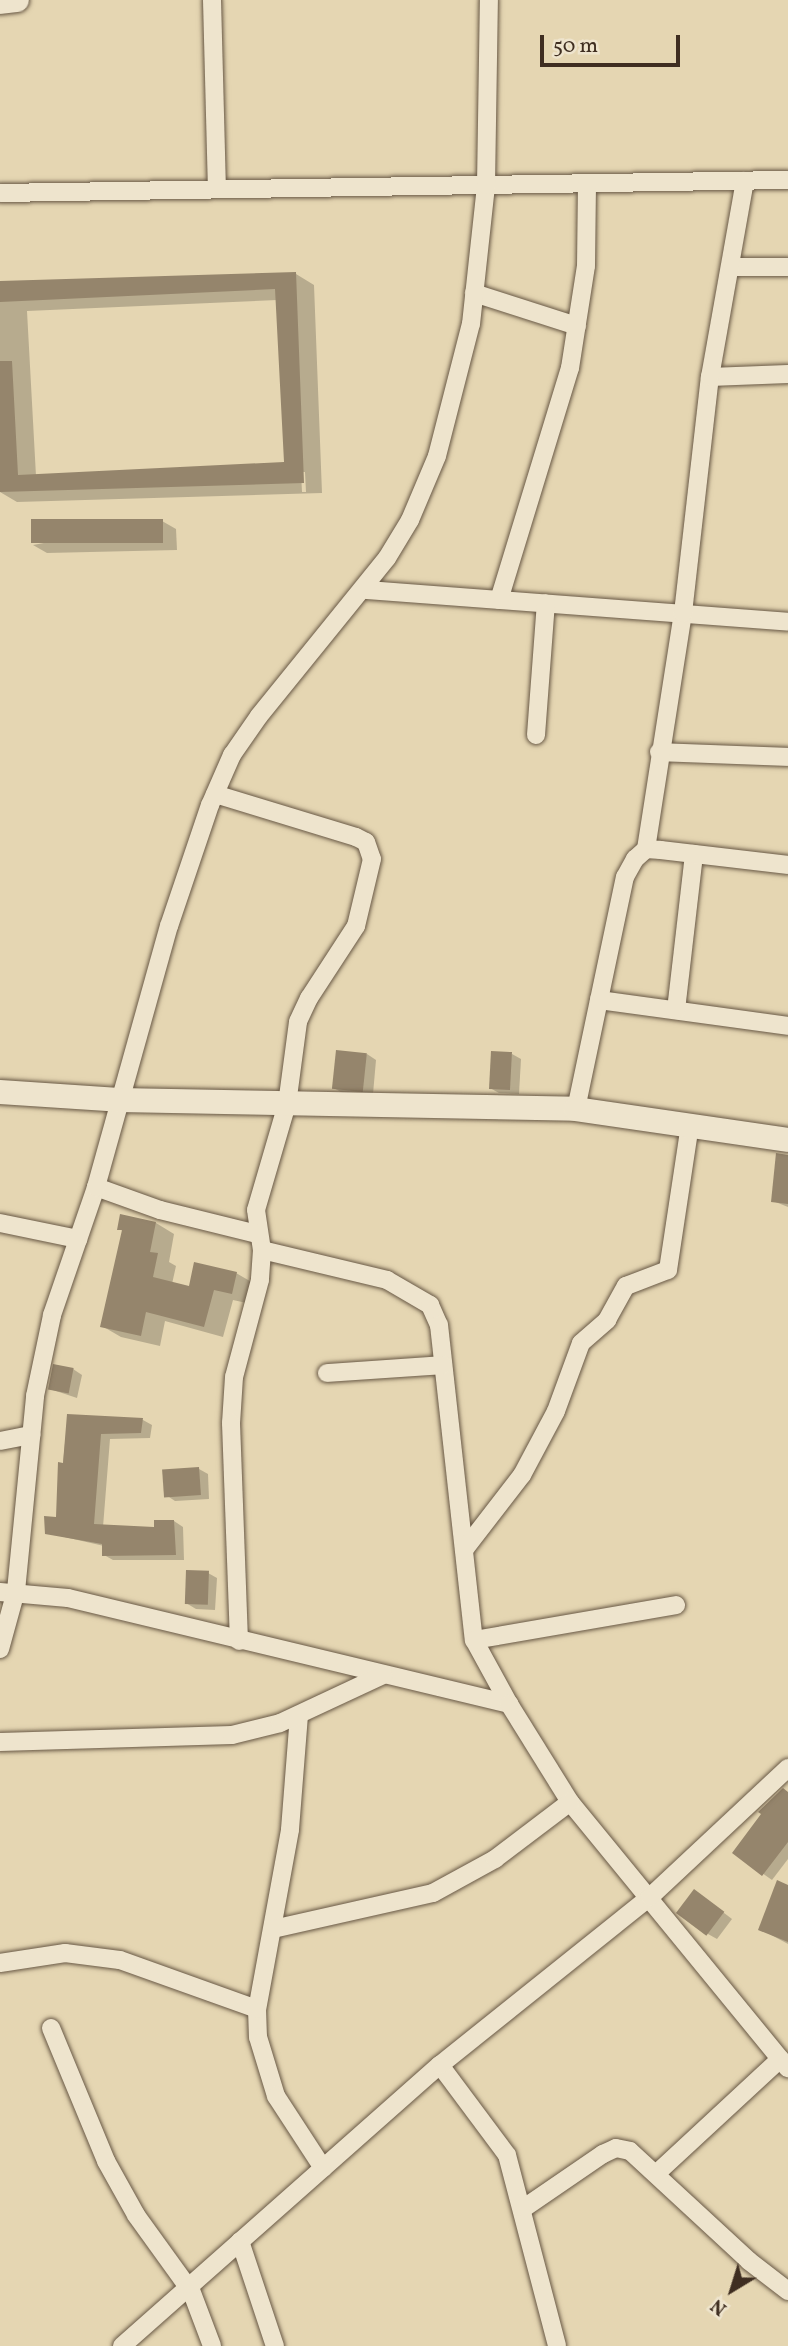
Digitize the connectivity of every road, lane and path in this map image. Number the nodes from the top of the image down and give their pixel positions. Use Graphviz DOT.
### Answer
graph roads {
  1 [pos="16,0"];
  2 [pos="489,0"];
  3 [pos="0,2"];
  4 [pos="212,9"];
  5 [pos="788,180"];
  6 [pos="745,181"];
  7 [pos="587,184"];
  8 [pos="486,185"];
  9 [pos="217,187"];
  10 [pos="0,193"];
  11 [pos="730,267"];
  12 [pos="788,267"];
  13 [pos="474,293"];
  14 [pos="576,326"];
  15 [pos="788,374"];
  16 [pos="710,377"];
  17 [pos="366,590"];
  18 [pos="499,600"];
  19 [pos="546,603"];
  20 [pos="683,613"];
  21 [pos="788,622"];
  22 [pos="536,735"];
  23 [pos="659,752"];
  24 [pos="788,757"];
  25 [pos="215,794"];
  26 [pos="646,849"];
  27 [pos="694,854"];
  28 [pos="788,865"];
  29 [pos="599,1000"];
  30 [pos="676,1010"];
  31 [pos="788,1026"];
  32 [pos="0,1092"];
  33 [pos="119,1100"];
  34 [pos="287,1104"];
  35 [pos="576,1108"];
  36 [pos="691,1125"];
  37 [pos="788,1140"];
  38 [pos="96,1187"];
  39 [pos="0,1223"];
  40 [pos="78,1239"];
  41 [pos="260,1242"];
  42 [pos="443,1364"];
  43 [pos="327,1373"];
  44 [pos="31,1435"];
  45 [pos="0,1441"];
  46 [pos="464,1550"];
  47 [pos="8,1591"];
  48 [pos="676,1605"];
  49 [pos="474,1640"];
  50 [pos="239,1641"];
  51 [pos="0,1649"];
  52 [pos="383,1675"];
  53 [pos="509,1704"];
  54 [pos="299,1715"];
  55 [pos="0,1742"];
  56 [pos="788,1768"];
  57 [pos="570,1802"];
  58 [pos="650,1897"];
  59 [pos="273,1929"];
  60 [pos="0,1963"];
  61 [pos="257,2009"];
  62 [pos="51,2028"];
  63 [pos="784,2063"];
  64 [pos="440,2065"];
  65 [pos="323,2168"];
  66 [pos="657,2173"];
  67 [pos="524,2208"];
  68 [pos="240,2241"];
  69 [pos="189,2286"];
  70 [pos="788,2291"];
  71 [pos="122,2346"];
  72 [pos="212,2346"];
  73 [pos="275,2346"];
  74 [pos="556,2346"];
  1 -- 3 [label="street"];
  2 -- 8 [label="street"];
  4 -- 9 [label="street"];
  5 -- 6 [label="street"];
  6 -- 7 [label="street"];
  6 -- 11 [label="street"];
  7 -- 8 [label="street"];
  7 -- 14 [label="street"];
  8 -- 9 [label="street"];
  8 -- 13 [label="street"];
  9 -- 10 [label="street"];
  11 -- 12 [label="street"];
  11 -- 16 [label="street"];
  13 -- 14 [label="street"];
  13 -- 17 [label="street"];
  14 -- 18 [label="street"];
  15 -- 16 [label="street"];
  16 -- 20 [label="street"];
  17 -- 18 [label="street"];
  17 -- 25 [label="street"];
  18 -- 19 [label="street"];
  19 -- 20 [label="street"];
  19 -- 22 [label="street"];
  20 -- 21 [label="street"];
  20 -- 23 [label="street"];
  23 -- 24 [label="street"];
  23 -- 26 [label="street"];
  25 -- 33 [label="street"];
  25 -- 34 [label="street"];
  26 -- 27 [label="street"];
  26 -- 29 [label="street"];
  27 -- 28 [label="street"];
  27 -- 30 [label="street"];
  29 -- 30 [label="street"];
  29 -- 35 [label="street"];
  30 -- 31 [label="street"];
  32 -- 33 [label="street"];
  33 -- 34 [label="street"];
  33 -- 38 [label="street"];
  34 -- 35 [label="street"];
  34 -- 41 [label="street"];
  35 -- 36 [label="street"];
  36 -- 37 [label="street"];
  36 -- 46 [label="street"];
  38 -- 40 [label="street"];
  38 -- 41 [label="street"];
  39 -- 40 [label="street"];
  40 -- 44 [label="street"];
  41 -- 42 [label="street"];
  41 -- 50 [label="street"];
  42 -- 43 [label="street"];
  42 -- 46 [label="street"];
  44 -- 45 [label="street"];
  44 -- 47 [label="street"];
  46 -- 49 [label="street"];
  47 -- 50 [label="street"];
  47 -- 51 [label="street"];
  48 -- 49 [label="street"];
  49 -- 53 [label="street"];
  50 -- 52 [label="street"];
  52 -- 53 [label="street"];
  52 -- 54 [label="street"];
  53 -- 57 [label="street"];
  54 -- 55 [label="street"];
  54 -- 59 [label="street"];
  56 -- 58 [label="street"];
  57 -- 58 [label="street"];
  57 -- 59 [label="street"];
  58 -- 63 [label="street"];
  58 -- 64 [label="street"];
  59 -- 61 [label="street"];
  60 -- 61 [label="street"];
  61 -- 65 [label="street"];
  62 -- 69 [label="street"];
  63 -- 66 [label="street"];
  64 -- 65 [label="street"];
  64 -- 67 [label="street"];
  65 -- 68 [label="street"];
  66 -- 67 [label="street"];
  66 -- 70 [label="street"];
  67 -- 74 [label="street"];
  68 -- 69 [label="street"];
  68 -- 73 [label="street"];
  69 -- 71 [label="street"];
  69 -- 72 [label="street"];
}
